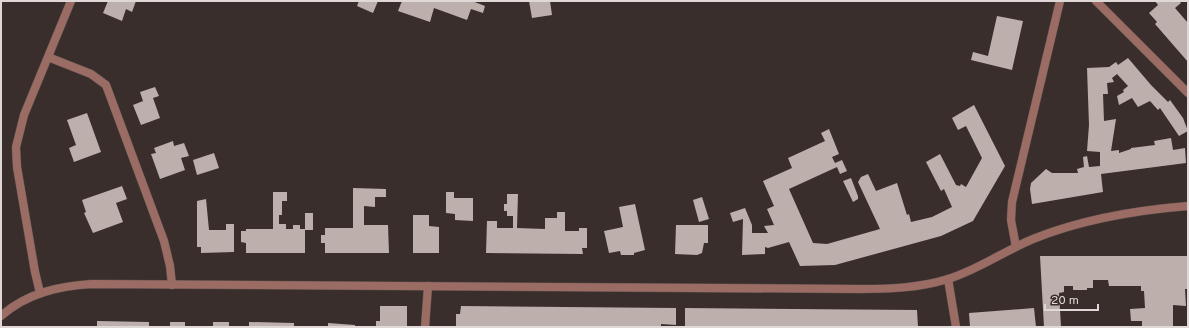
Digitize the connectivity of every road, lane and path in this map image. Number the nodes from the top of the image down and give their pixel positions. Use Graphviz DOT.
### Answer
graph roads {
  1 [pos="71,1"];
  2 [pos="1060,1"];
  3 [pos="1096,1"];
  4 [pos="48,57"];
  5 [pos="1188,93"];
  6 [pos="1188,206"];
  7 [pos="1016,247"];
  8 [pos="948,279"];
  9 [pos="172,284"];
  10 [pos="428,286"];
  11 [pos="40,293"];
  12 [pos="1,316"];
  13 [pos="425,327"];
  14 [pos="956,327"];
  1 -- 4 [label="street"];
  2 -- 7 [label="street"];
  3 -- 5 [label="street"];
  4 -- 9 [label="street"];
  4 -- 11 [label="street"];
  6 -- 7 [label="street"];
  7 -- 8 [label="street"];
  8 -- 10 [label="street"];
  8 -- 14 [label="street"];
  9 -- 10 [label="street"];
  9 -- 11 [label="street"];
  10 -- 13 [label="street"];
  11 -- 12 [label="street"];
}
